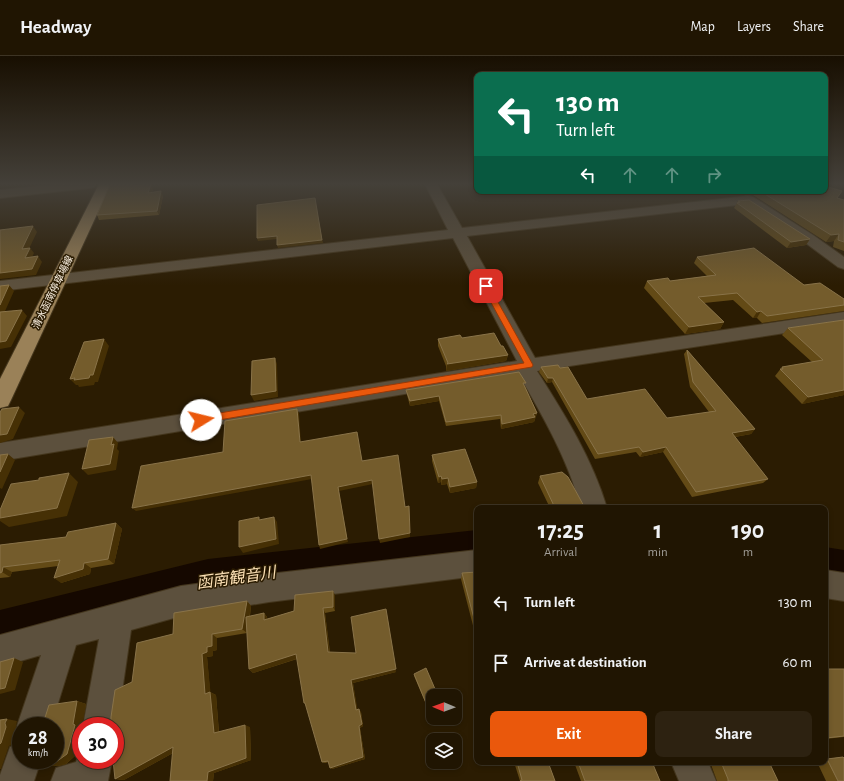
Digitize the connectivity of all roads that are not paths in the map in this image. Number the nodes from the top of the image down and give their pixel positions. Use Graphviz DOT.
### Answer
graph roads {
  1 [pos="88,218"];
  2 [pos="449,218"];
  3 [pos="591,218"];
  4 [pos="775,218"];
  5 [pos="457,233"];
  6 [pos="844,264"];
  7 [pos="59,278"];
  8 [pos="0,286"];
  9 [pos="844,318"];
  10 [pos="527,366"];
  11 [pos="0,400"];
  12 [pos="0,452"];
  13 [pos="593,505"];
  14 [pos="474,563"];
  15 [pos="828,584"];
  16 [pos="844,587"];
  17 [pos="118,619"];
  18 [pos="64,633"];
  19 [pos="0,651"];
  20 [pos="37,717"];
  21 [pos="102,717"];
  22 [pos="690,765"];
  23 [pos="20,769"];
  24 [pos="92,769"];
  25 [pos="16,781"];
  26 [pos="69,781"];
  27 [pos="698,781"];
  1 -- 7 [label="main road, 清水函南停車場線"];
  2 -- 5 [label="street"];
  3 -- 5 [label="street"];
  4 -- 6 [label="street"];
  5 -- 7 [label="street"];
  5 -- 10 [label="street"];
  7 -- 8 [label="street"];
  7 -- 11 [label="main road, 清水函南停車場線"];
  9 -- 10 [label="street"];
  10 -- 12 [label="street"];
  10 -- 13 [label="street"];
  14 -- 17 [label="street"];
  15 -- 16 [label="street"];
  17 -- 18 [label="street"];
  17 -- 21 [label="street"];
  18 -- 19 [label="street"];
  18 -- 20 [label="street"];
  22 -- 27 [label="street"];
  23 -- 25 [label="street"];
  24 -- 26 [label="street"];
}
